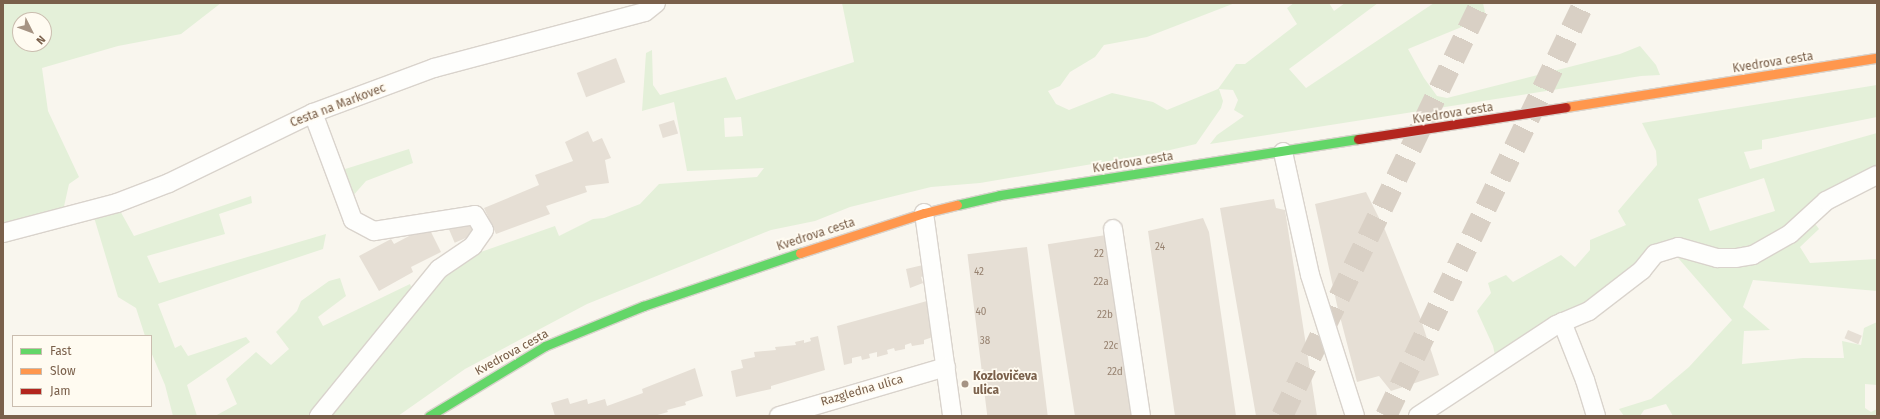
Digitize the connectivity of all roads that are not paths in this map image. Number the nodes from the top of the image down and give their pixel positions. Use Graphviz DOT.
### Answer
graph roads {
  1 [pos="656,3"];
  2 [pos="1877,58"];
  3 [pos="313,113"];
  4 [pos="1283,152"];
  5 [pos="1877,175"];
  6 [pos="924,213"];
  7 [pos="1113,229"];
  8 [pos="3,233"];
  9 [pos="1562,322"];
  10 [pos="946,367"];
  11 [pos="319,416"];
  12 [pos="429,416"];
  13 [pos="779,416"];
  14 [pos="952,416"];
  15 [pos="1141,416"];
  16 [pos="1355,416"];
  17 [pos="1418,416"];
  18 [pos="1596,416"];
  1 -- 3 [label="street, Cesta na Markovec"];
  2 -- 4 [label="street, Kvedrova cesta"];
  3 -- 8 [label="street, Cesta na Markovec"];
  3 -- 11 [label="street"];
  4 -- 6 [label="street, Kvedrova cesta"];
  4 -- 16 [label="street"];
  5 -- 9 [label="street"];
  6 -- 10 [label="street"];
  6 -- 12 [label="street, Kvedrova cesta"];
  7 -- 15 [label="street"];
  9 -- 17 [label="street"];
  9 -- 18 [label="street"];
  10 -- 13 [label="street, Razgledna ulica"];
  10 -- 14 [label="street"];
}
